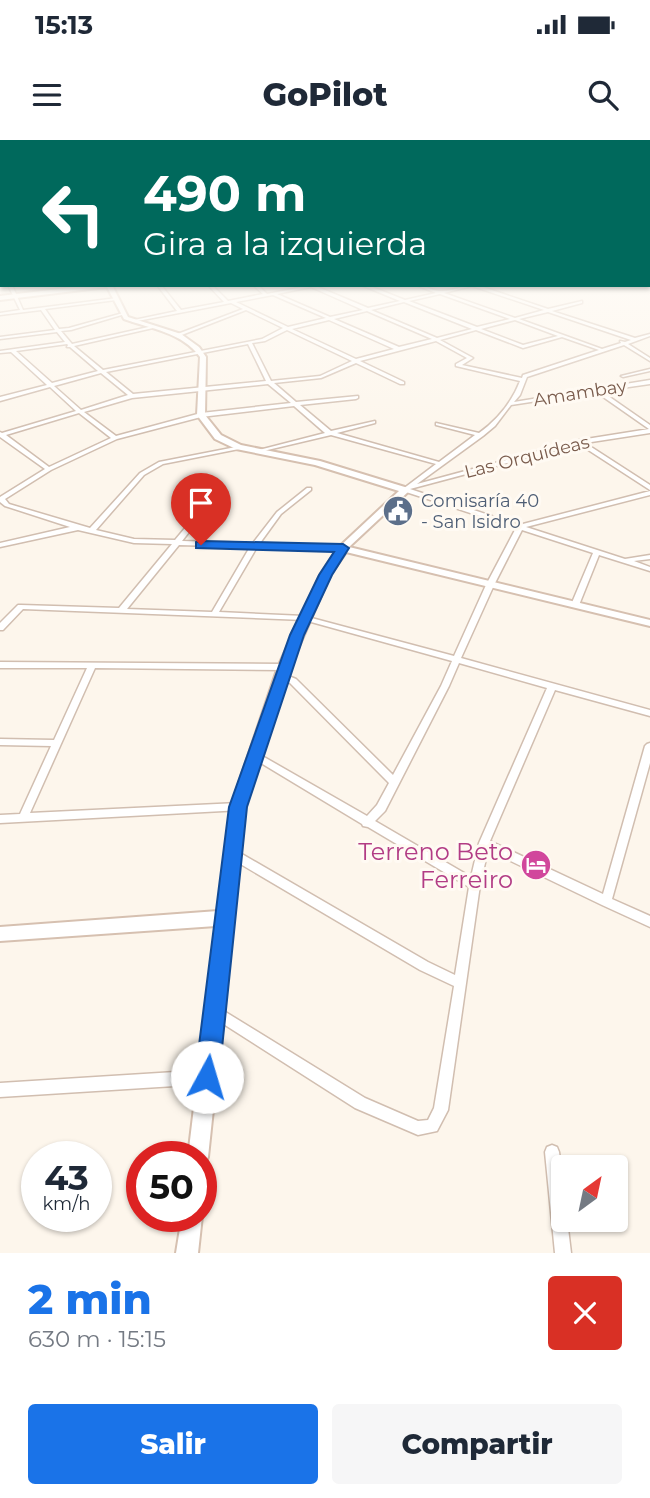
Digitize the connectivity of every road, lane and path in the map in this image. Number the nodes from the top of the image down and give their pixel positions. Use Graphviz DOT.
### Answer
graph roads {
  1 [pos="63,329"];
  2 [pos="142,329"];
  3 [pos="157,329"];
  4 [pos="193,329"];
  5 [pos="284,329"];
  6 [pos="288,329"];
  7 [pos="353,329"];
  8 [pos="413,329"];
  9 [pos="476,329"];
  10 [pos="543,329"];
  11 [pos="603,329"];
  12 [pos="55,331"];
  13 [pos="177,335"];
  14 [pos="561,335"];
  15 [pos="650,335"];
  16 [pos="0,338"];
  17 [pos="436,339"];
  18 [pos="633,339"];
  19 [pos="622,342"];
  20 [pos="250,343"];
  21 [pos="67,345"];
  22 [pos="398,349"];
  23 [pos="600,349"];
  24 [pos="12,350"];
  25 [pos="0,352"];
  26 [pos="201,352"];
  27 [pos="355,360"];
  28 [pos="650,360"];
  29 [pos="650,370"];
  30 [pos="103,371"];
  31 [pos="623,376"];
  32 [pos="522,380"];
  33 [pos="270,382"];
  34 [pos="402,383"];
  35 [pos="648,384"];
  36 [pos="51,386"];
  37 [pos="202,389"];
  38 [pos="596,390"];
  39 [pos="132,396"];
  40 [pos="356,397"];
  41 [pos="0,399"];
  42 [pos="293,404"];
  43 [pos="510,404"];
  44 [pos="78,410"];
  45 [pos="201,415"];
  46 [pos="373,422"];
  47 [pos="438,424"];
  48 [pos="650,429"];
  49 [pos="328,432"];
  50 [pos="0,434"];
  51 [pos="481,435"];
  52 [pos="115,438"];
  53 [pos="580,442"];
  54 [pos="239,447"];
  55 [pos="261,451"];
  56 [pos="441,464"];
  57 [pos="50,470"];
  58 [pos="309,489"];
  59 [pos="405,490"];
  60 [pos="650,490"];
  61 [pos="204,498"];
  62 [pos="521,526"];
  63 [pos="79,528"];
  64 [pos="91,531"];
  65 [pos="0,545"];
  66 [pos="174,545"];
  67 [pos="254,546"];
  68 [pos="343,548"];
  69 [pos="597,552"];
  70 [pos="650,557"];
  71 [pos="624,561"];
  72 [pos="650,569"];
  73 [pos="490,584"];
  74 [pos="575,605"];
  75 [pos="121,611"];
  76 [pos="214,615"];
  77 [pos="304,618"];
  78 [pos="650,623"];
  79 [pos="0,628"];
  80 [pos="455,660"];
  81 [pos="0,665"];
  82 [pos="92,666"];
  83 [pos="283,672"];
  84 [pos="552,687"];
  85 [pos="650,713"];
  86 [pos="0,742"];
  87 [pos="57,743"];
  88 [pos="650,746"];
  89 [pos="254,755"];
  90 [pos="394,782"];
  91 [pos="238,807"];
  92 [pos="23,818"];
  93 [pos="0,819"];
  94 [pos="367,822"];
  95 [pos="484,843"];
  96 [pos="231,853"];
  97 [pos="475,885"];
  98 [pos="606,902"];
  99 [pos="225,918"];
  100 [pos="650,922"];
  101 [pos="0,934"];
  102 [pos="460,983"];
  103 [pos="215,1012"];
  104 [pos="207,1077"];
  105 [pos="0,1090"];
  106 [pos="200,1141"];
  107 [pos="552,1152"];
  108 [pos="190,1232"];
  109 [pos="187,1253"];
  110 [pos="563,1253"];
  1 -- 12 [label="street"];
  2 -- 21 [label="street"];
  3 -- 13 [label="main road"];
  4 -- 13 [label="street"];
  5 -- 20 [label="street"];
  6 -- 27 [label="street"];
  7 -- 22 [label="street"];
  8 -- 17 [label="street"];
  9 -- 14 [label="street"];
  9 -- 17 [label="street"];
  10 -- 14 [label="street"];
  11 -- 18 [label="street"];
  12 -- 16 [label="street"];
  12 -- 21 [label="street"];
  13 -- 26 [label="main road"];
  14 -- 23 [label="street"];
  15 -- 18 [label="street"];
  17 -- 22 [label="street"];
  17 -- 32 [label="street"];
  18 -- 19 [label="street"];
  19 -- 23 [label="street"];
  19 -- 28 [label="street"];
  20 -- 26 [label="street"];
  20 -- 33 [label="street"];
  21 -- 24 [label="street"];
  21 -- 30 [label="street"];
  22 -- 27 [label="street"];
  23 -- 32 [label="street"];
  24 -- 25 [label="street"];
  24 -- 36 [label="street"];
  26 -- 30 [label="street"];
  26 -- 37 [label="main road"];
  27 -- 33 [label="street"];
  27 -- 34 [label="street"];
  29 -- 31 [label="street"];
  30 -- 36 [label="street"];
  30 -- 39 [label="street"];
  32 -- 43 [label="street"];
  33 -- 37 [label="street"];
  33 -- 42 [label="street"];
  35 -- 38 [label="street, Amambay"];
  36 -- 41 [label="street"];
  36 -- 44 [label="street"];
  37 -- 39 [label="street"];
  37 -- 45 [label="main road"];
  38 -- 43 [label="street, Amambay"];
  38 -- 48 [label="street"];
  39 -- 44 [label="street"];
  40 -- 42 [label="street"];
  42 -- 45 [label="street"];
  42 -- 49 [label="street"];
  43 -- 51 [label="street"];
  44 -- 50 [label="street"];
  44 -- 52 [label="street"];
  45 -- 52 [label="street"];
  45 -- 54 [label="main road"];
  46 -- 49 [label="street"];
  47 -- 51 [label="street"];
  48 -- 53 [label="street, Las Orquídeas"];
  49 -- 55 [label="street"];
  49 -- 56 [label="street"];
  50 -- 57 [label="street"];
  51 -- 56 [label="street"];
  52 -- 57 [label="street"];
  53 -- 59 [label="street, Las Orquídeas"];
  53 -- 60 [label="street"];
  54 -- 55 [label="main road"];
  54 -- 64 [label="street"];
  55 -- 59 [label="main road"];
  56 -- 59 [label="street"];
  57 -- 63 [label="street"];
  58 -- 67 [label="street"];
  59 -- 62 [label="street"];
  59 -- 68 [label="main road"];
  60 -- 62 [label="street"];
  61 -- 66 [label="street"];
  62 -- 69 [label="street"];
  62 -- 73 [label="street"];
  63 -- 64 [label="street"];
  63 -- 65 [label="street"];
  64 -- 66 [label="street"];
  66 -- 67 [label="street"];
  66 -- 75 [label="street"];
  67 -- 68 [label="street"];
  67 -- 76 [label="street"];
  68 -- 73 [label="main road"];
  68 -- 77 [label="main road"];
  69 -- 71 [label="street"];
  69 -- 74 [label="street"];
  70 -- 71 [label="street"];
  71 -- 72 [label="street"];
  73 -- 74 [label="main road"];
  73 -- 80 [label="street"];
  74 -- 78 [label="main road"];
  75 -- 76 [label="street"];
  75 -- 79 [label="street"];
  76 -- 77 [label="street"];
  77 -- 80 [label="street"];
  77 -- 83 [label="main road"];
  80 -- 84 [label="street"];
  80 -- 90 [label="street"];
  81 -- 82 [label="street"];
  82 -- 83 [label="street"];
  82 -- 87 [label="street"];
  83 -- 89 [label="main road"];
  83 -- 90 [label="street"];
  84 -- 85 [label="street"];
  84 -- 95 [label="street"];
  86 -- 87 [label="street"];
  87 -- 92 [label="street"];
  88 -- 98 [label="street"];
  89 -- 91 [label="main road"];
  89 -- 94 [label="street"];
  90 -- 94 [label="street"];
  91 -- 92 [label="street"];
  91 -- 96 [label="main road"];
  92 -- 93 [label="street"];
  94 -- 97 [label="street"];
  95 -- 97 [label="street"];
  95 -- 98 [label="street"];
  96 -- 99 [label="main road"];
  96 -- 102 [label="street"];
  97 -- 102 [label="street"];
  98 -- 100 [label="street"];
  99 -- 101 [label="main road"];
  99 -- 103 [label="main road"];
  102 -- 103 [label="street"];
  103 -- 104 [label="main road"];
  104 -- 105 [label="street"];
  104 -- 106 [label="main road"];
  107 -- 110 [label="street"];
  108 -- 109 [label="main road"];
}
